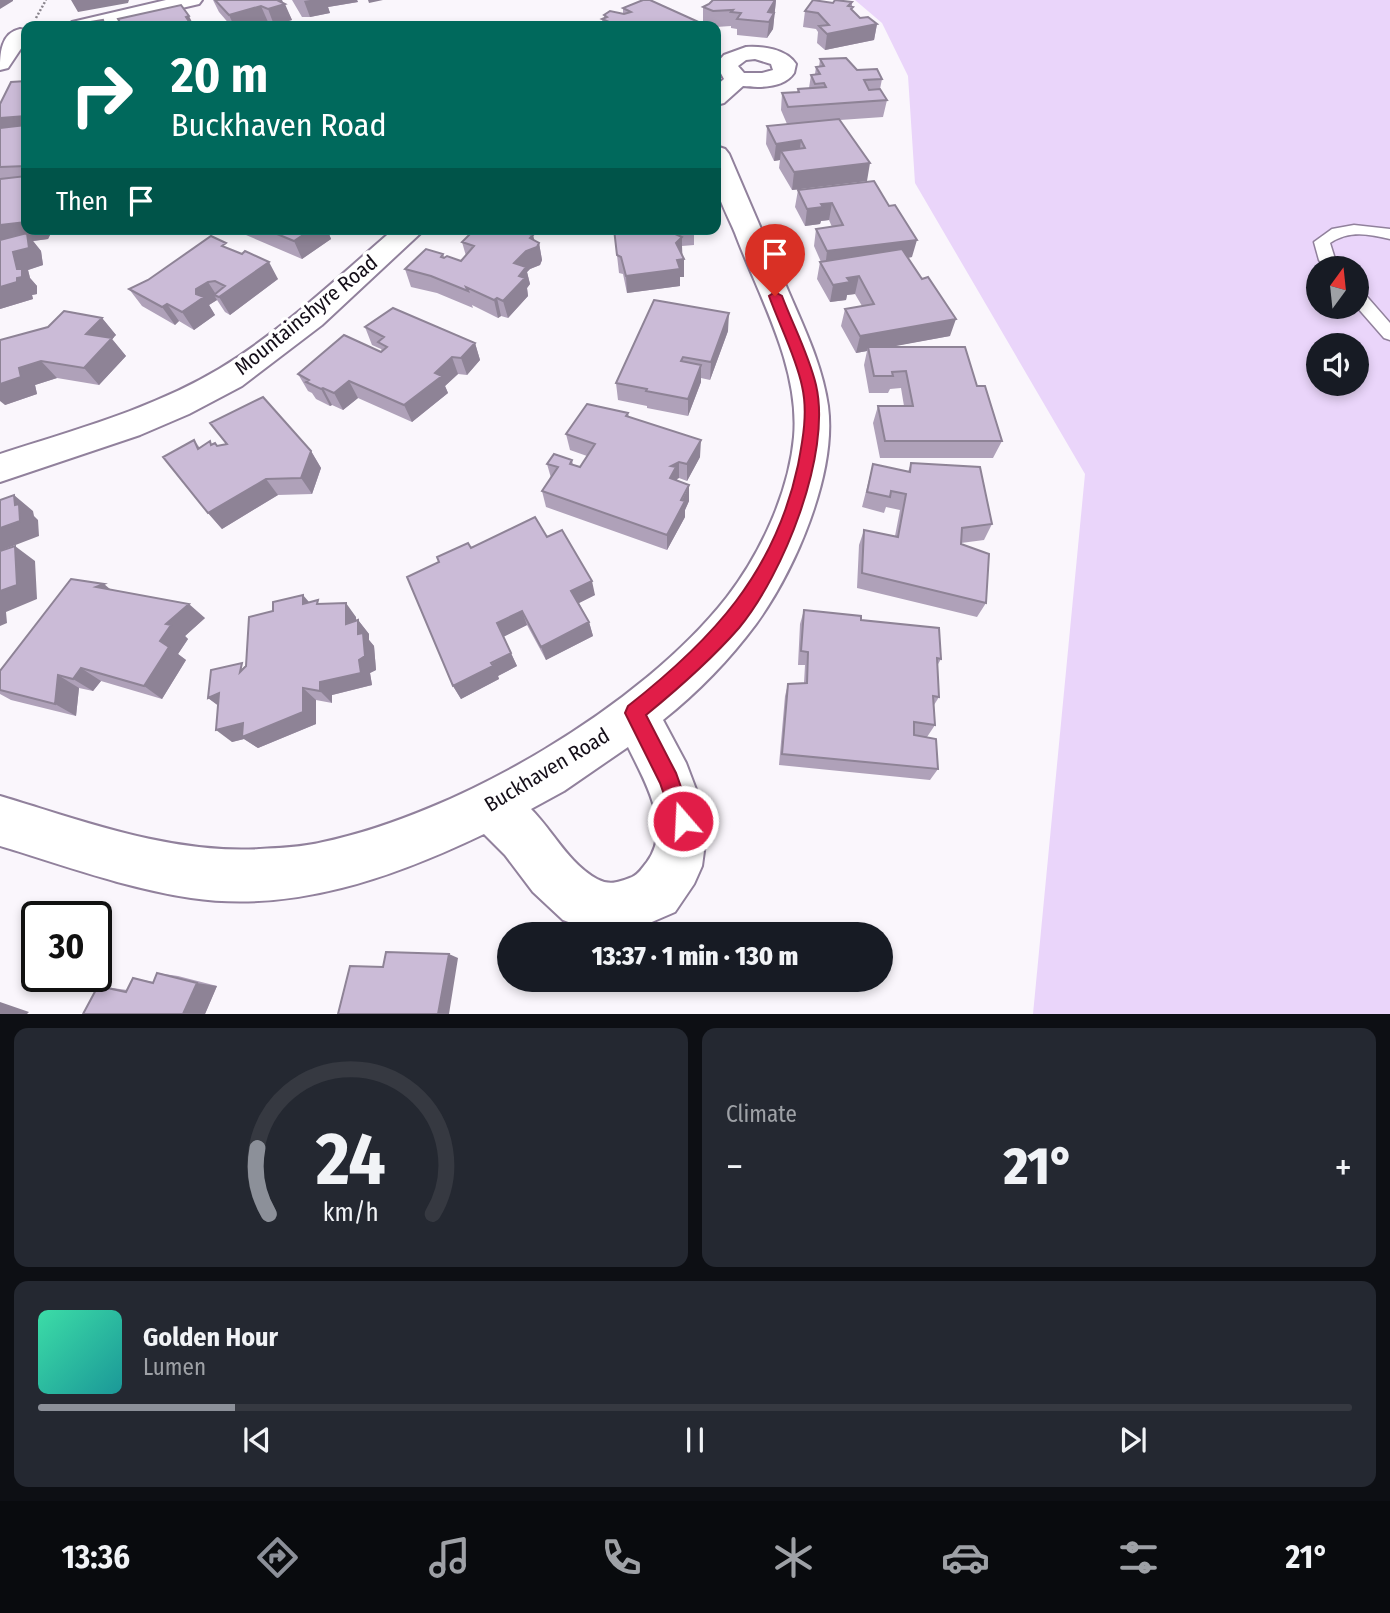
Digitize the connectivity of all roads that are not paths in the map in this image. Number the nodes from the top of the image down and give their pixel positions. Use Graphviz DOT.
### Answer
graph roads {
  1 [pos="192,0"];
  2 [pos="101,21"];
  3 [pos="20,32"];
  4 [pos="0,63"];
  5 [pos="738,79"];
  6 [pos="721,94"];
  7 [pos="721,166"];
  8 [pos="1390,233"];
  9 [pos="404,235"];
  10 [pos="1326,256"];
  11 [pos="1369,310"];
  12 [pos="1390,334"];
  13 [pos="0,468"];
  14 [pos="635,713"];
  15 [pos="489,804"];
  16 [pos="0,821"];
  1 -- 2 [label="street"];
  3 -- 4 [label="street"];
  5 -- 6 [label="street"];
  7 -- 14 [label="street, Buckhaven Road"];
  8 -- 10 [label="lane"];
  9 -- 13 [label="street, Mountainshyre Road"];
  11 -- 12 [label="lane"];
  14 -- 15 [label="street, Buckhaven Road"];
  14 -- 15 [label="street"];
  15 -- 16 [label="street, Buckhaven Road"];
}
